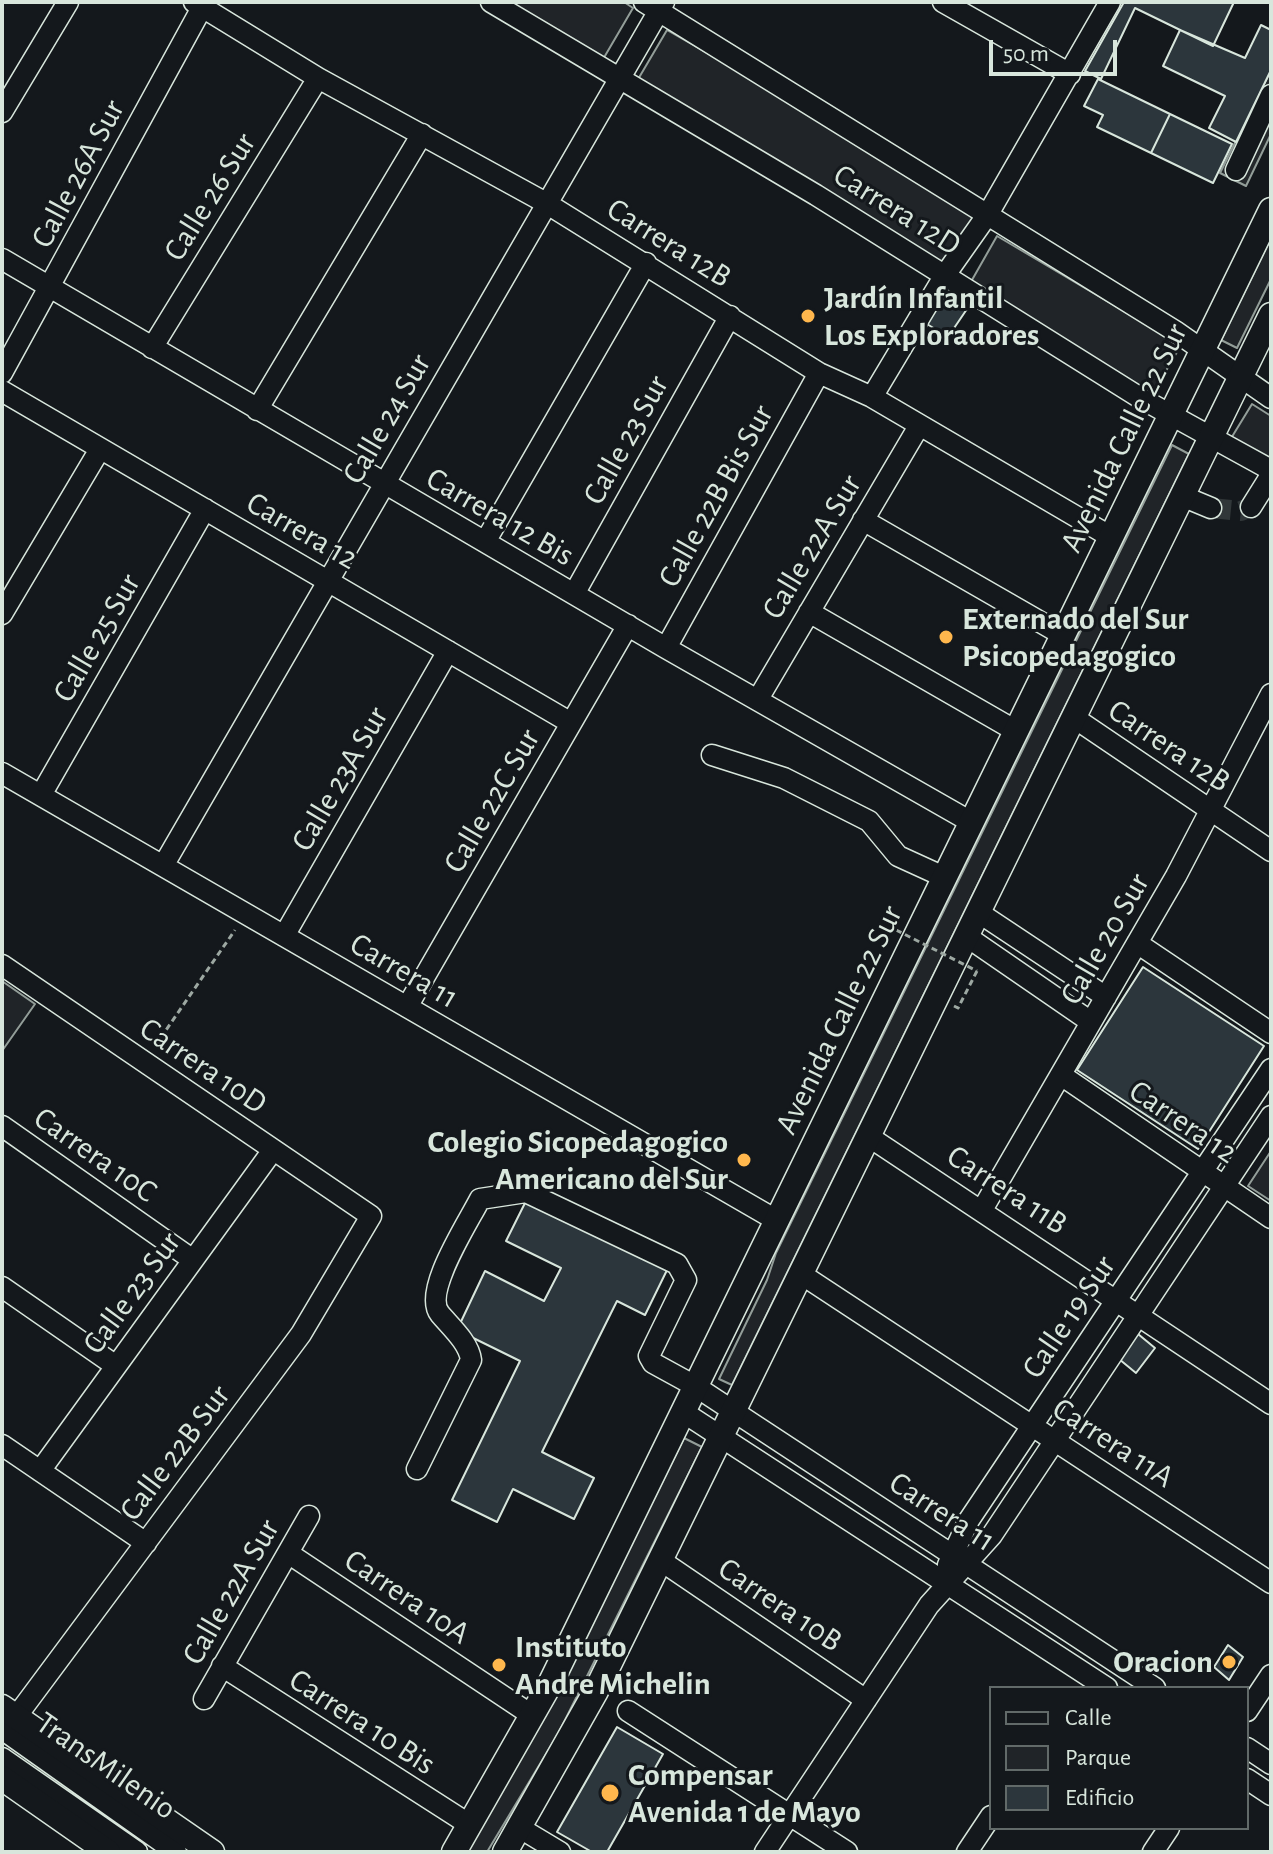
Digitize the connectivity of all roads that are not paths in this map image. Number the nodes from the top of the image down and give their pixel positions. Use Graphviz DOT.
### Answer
graph roads {
  1 [pos="68,2"];
  2 [pos="491,2"];
  3 [pos="943,2"];
  4 [pos="1110,2"];
  5 [pos="200,4"];
  6 [pos="656,5"];
  7 [pos="1070,74"];
  8 [pos="619,77"];
  9 [pos="318,78"];
  10 [pos="1268,108"];
  11 [pos="2,112"];
  12 [pos="422,134"];
  13 [pos="1236,170"];
  14 [pos="546,203"];
  15 [pos="1271,210"];
  16 [pos="988,214"];
  17 [pos="2,259"];
  18 [pos="646,263"];
  19 [pos="945,275"];
  20 [pos="51,289"];
  21 [pos="1271,315"];
  22 [pos="730,316"];
  23 [pos="152,348"];
  24 [pos="1203,351"];
  25 [pos="2,373"];
  26 [pos="819,373"];
  27 [pos="1241,378"];
  28 [pos="2,391"];
  29 [pos="872,397"];
  30 [pos="1271,398"];
  31 [pos="257,410"];
  32 [pos="1172,414"];
  33 [pos="919,426"];
  34 [pos="1212,435"];
  35 [pos="100,449"];
  36 [pos="1271,472"];
  37 [pos="384,484"];
  38 [pos="1182,496"];
  39 [pos="1251,507"];
  40 [pos="1211,508"];
  41 [pos="205,509"];
  42 [pos="863,520"];
  43 [pos="1111,537"];
  44 [pos="485,542"];
  45 [pos="328,581"];
  46 [pos="574,594"];
  47 [pos="809,612"];
  48 [pos="2,614"];
  49 [pos="628,625"];
  50 [pos="1063,635"];
  51 [pos="666,648"];
  52 [pos="448,651"];
  53 [pos="1271,694"];
  54 [pos="758,699"];
  55 [pos="1073,717"];
  56 [pos="571,723"];
  57 [pos="1016,731"];
  58 [pos="712,755"];
  59 [pos="5,782"];
  60 [pos="41,795"];
  61 [pos="1212,811"];
  62 [pos="971,822"];
  63 [pos="1271,851"];
  64 [pos="163,866"];
  65 [pos="944,877"];
  66 [pos="978,912"];
  67 [pos="284,936"];
  68 [pos="966,936"];
  69 [pos="1137,943"];
  70 [pos="2,965"];
  71 [pos="1106,997"];
  72 [pos="407,1007"];
  73 [pos="1091,1022"];
  74 [pos="1271,1033"];
  75 [pos="1271,1069"];
  76 [pos="1061,1075"];
  77 [pos="1271,1116"];
  78 [pos="2,1126"];
  79 [pos="868,1136"];
  80 [pos="273,1150"];
  81 [pos="1203,1171"];
  82 [pos="1224,1186"];
  83 [pos="982,1210"];
  84 [pos="371,1216"];
  85 [pos="1271,1218"];
  86 [pos="776,1220"];
  87 [pos="193,1260"];
  88 [pos="801,1274"];
  89 [pos="2,1287"];
  90 [pos="1117,1299"];
  91 [pos="1139,1314"];
  92 [pos="116,1366"];
  93 [pos="695,1386"];
  94 [pos="1271,1404"];
  95 [pos="733,1411"];
  96 [pos="683,1412"];
  97 [pos="1032,1426"];
  98 [pos="720,1436"];
  99 [pos="1055,1441"];
  100 [pos="2,1445"];
  101 [pos="417,1469"];
  102 [pos="40,1471"];
  103 [pos="309,1516"];
  104 [pos="146,1543"];
  105 [pos="288,1553"];
  106 [pos="959,1559"];
  107 [pos="660,1560"];
  108 [pos="944,1582"];
  109 [pos="1271,1583"];
  110 [pos="1102,1653"];
  111 [pos="222,1666"];
  112 [pos="1271,1675"];
  113 [pos="1082,1682"];
  114 [pos="1152,1686"];
  115 [pos="204,1699"];
  116 [pos="866,1700"];
  117 [pos="1249,1708"];
  118 [pos="628,1711"];
  119 [pos="533,1716"];
  120 [pos="7,1718"];
  121 [pos="1249,1749"];
  122 [pos="2,1758"];
  123 [pos="1271,1764"];
  124 [pos="2,1778"];
  125 [pos="1249,1780"];
  126 [pos="1271,1795"];
  127 [pos="789,1815"];
  128 [pos="989,1819"];
  129 [pos="470,1825"];
  130 [pos="520,1828"];
  131 [pos="1168,1830"];
  132 [pos="108,1852"];
  133 [pos="137,1852"];
  134 [pos="176,1852"];
  135 [pos="212,1852"];
  136 [pos="454,1852"];
  137 [pos="505,1852"];
  138 [pos="560,1852"];
  139 [pos="765,1852"];
  140 [pos="847,1852"];
  141 [pos="967,1852"];
  142 [pos="1153,1852"];
  1 -- 11 [label="street"];
  2 -- 8 [label="street, Carrera 12D"];
  3 -- 7 [label="street"];
  4 -- 7 [label="street"];
  5 -- 9 [label="street, Carrera 12B"];
  5 -- 20 [label="street, Calle 26A Sur"];
  6 -- 8 [label="street, Calle 24 Sur"];
  6 -- 16 [label="street, Carrera 12D"];
  7 -- 16 [label="street"];
  8 -- 14 [label="street, Calle 24 Sur"];
  8 -- 19 [label="street, Carrera 12D"];
  9 -- 12 [label="street, Carrera 12B"];
  9 -- 23 [label="street, Calle 26 Sur"];
  10 -- 13 [label="street"];
  12 -- 14 [label="street, Carrera 12B"];
  12 -- 31 [label="street"];
  14 -- 18 [label="street, Carrera 12B"];
  14 -- 37 [label="street, Calle 24 Sur"];
  15 -- 24 [label="main road, Avenida Calle 22 Sur"];
  16 -- 19 [label="street"];
  16 -- 24 [label="street, Carrera 12D"];
  17 -- 20 [label="street, Carrera 12 Bis"];
  18 -- 22 [label="street, Carrera 12B"];
  18 -- 44 [label="street"];
  19 -- 29 [label="street"];
  19 -- 32 [label="street, Carrera 12D"];
  20 -- 23 [label="street, Carrera 12 Bis"];
  20 -- 25 [label="street, Calle 26A Sur"];
  21 -- 27 [label="main road"];
  22 -- 26 [label="street, Carrera 12B"];
  22 -- 46 [label="street, Calle 23 Sur"];
  23 -- 31 [label="street, Carrera 12 Bis"];
  24 -- 27 [label="street, Carrera 12D"];
  24 -- 32 [label="main road, Avenida Calle 22 Sur"];
  26 -- 29 [label="street, Carrera 12B"];
  26 -- 51 [label="street, Calle 22B Bis Sur"];
  27 -- 30 [label="street, Carrera 12D"];
  27 -- 34 [label="main road"];
  28 -- 35 [label="street, Carrera 12"];
  29 -- 33 [label="street, Carrera 12B"];
  31 -- 37 [label="street, Carrera 12 Bis"];
  32 -- 34 [label="street, Carrera 12D"];
  32 -- 43 [label="main road, Avenida Calle 22 Sur"];
  33 -- 42 [label="street, Calle 22A Sur"];
  33 -- 43 [label="street, Carrera 12B"];
  34 -- 36 [label="street, Carrera 12D"];
  34 -- 38 [label="main road"];
  35 -- 41 [label="street, Carrera 12"];
  35 -- 48 [label="street"];
  36 -- 39 [label="street"];
  37 -- 44 [label="street, Carrera 12 Bis"];
  37 -- 45 [label="street, Calle 24 Sur"];
  38 -- 40 [label="street"];
  38 -- 55 [label="main road"];
  41 -- 45 [label="street, Carrera 12"];
  41 -- 60 [label="street, Calle 25 Sur"];
  42 -- 47 [label="street, Calle 22A Sur"];
  42 -- 50 [label="street"];
  43 -- 50 [label="main road, Avenida Calle 22 Sur"];
  44 -- 46 [label="street, Carrera 12 Bis"];
  45 -- 52 [label="street, Carrera 12"];
  45 -- 64 [label="street, Calle 24 Sur"];
  46 -- 49 [label="street, Carrera 12 Bis"];
  47 -- 54 [label="street, Calle 22A Sur"];
  47 -- 57 [label="street"];
  49 -- 51 [label="street, Carrera 12 Bis"];
  49 -- 56 [label="street, Calle 22C Sur"];
  50 -- 57 [label="main road, Avenida Calle 22 Sur"];
  51 -- 54 [label="street, Carrera 12 Bis"];
  52 -- 56 [label="street, Carrera 12"];
  52 -- 67 [label="street, Calle 23A Sur"];
  53 -- 61 [label="street, Calle 20 Sur"];
  54 -- 62 [label="street, Carrera 12 Bis"];
  55 -- 61 [label="street, Carrera 12B"];
  55 -- 66 [label="main road"];
  56 -- 72 [label="street, Calle 22C Sur"];
  57 -- 62 [label="main road, Avenida Calle 22 Sur"];
  58 -- 65 [label="street"];
  59 -- 60 [label="street, Carrera 11"];
  60 -- 64 [label="street, Carrera 11"];
  61 -- 63 [label="street, Carrera 12B"];
  61 -- 69 [label="street, Calle 20 Sur"];
  62 -- 65 [label="main road, Avenida Calle 22 Sur"];
  64 -- 67 [label="street, Carrera 11"];
  65 -- 86 [label="main road, Avenida Calle 22 Sur"];
  66 -- 68 [label="main road"];
  66 -- 71 [label="street"];
  67 -- 72 [label="street, Carrera 11"];
  68 -- 73 [label="street"];
  68 -- 79 [label="main road"];
  69 -- 71 [label="street, Calle 20 Sur"];
  69 -- 74 [label="street"];
  70 -- 80 [label="street, Carrera 10D"];
  71 -- 73 [label="street, Calle 20 Sur"];
  72 -- 86 [label="street, Carrera 11"];
  73 -- 76 [label="street, Calle 20 Sur"];
  75 -- 81 [label="street, Calle 19 Sur"];
  76 -- 81 [label="street, Carrera 12"];
  76 -- 83 [label="street, Calle 20 Sur"];
  77 -- 82 [label="street, Calle 19 Sur"];
  78 -- 87 [label="street, Carrera 10C"];
  79 -- 83 [label="street, Carrera 11B"];
  79 -- 88 [label="main road"];
  80 -- 84 [label="street, Carrera 10D"];
  80 -- 87 [label="street, Calle 23 Sur"];
  81 -- 82 [label="street, Carrera 12"];
  81 -- 90 [label="street, Calle 19 Sur"];
  82 -- 85 [label="street, Carrera 12"];
  82 -- 91 [label="street, Calle 19 Sur"];
  83 -- 90 [label="street, Carrera 11B"];
  84 -- 104 [label="street, Calle 22B Sur"];
  86 -- 93 [label="main road, Avenida Calle 22 Sur"];
  87 -- 92 [label="street, Calle 23 Sur"];
  88 -- 95 [label="main road"];
  88 -- 97 [label="street, Carrera 11A"];
  89 -- 92 [label="street"];
  90 -- 91 [label="street, Carrera 11B"];
  90 -- 97 [label="street, Calle 19 Sur"];
  91 -- 94 [label="street, Carrera 11B"];
  91 -- 99 [label="street, Calle 19 Sur"];
  92 -- 102 [label="street, Calle 23 Sur"];
  93 -- 95 [label="street, Carrera 11"];
  93 -- 96 [label="main road, Avenida Calle 22 Sur"];
  93 -- 101 [label="street, Carrera 11"];
  95 -- 98 [label="main road"];
  95 -- 106 [label="street, Carrera 11"];
  96 -- 98 [label="street, Carrera 11"];
  96 -- 119 [label="main road, Avenida Calle 22 Sur"];
  97 -- 99 [label="street, Carrera 11A"];
  97 -- 106 [label="street, Calle 19 Sur"];
  98 -- 107 [label="main road"];
  98 -- 108 [label="street, Carrera 11"];
  99 -- 106 [label="street, Calle 19 Sur"];
  99 -- 109 [label="street, Carrera 11A"];
  100 -- 102 [label="street"];
  102 -- 104 [label="street"];
  103 -- 105 [label="street, Calle 22A Sur"];
  104 -- 120 [label="street, Calle 22B Sur"];
  105 -- 111 [label="street, Calle 22A Sur"];
  105 -- 119 [label="street, Carrera 10A"];
  106 -- 108 [label="street, Calle 19 Sur"];
  106 -- 110 [label="street, Carrera 11"];
  107 -- 116 [label="street, Carrera 10B"];
  107 -- 130 [label="main road"];
  108 -- 113 [label="street, Carrera 11"];
  108 -- 116 [label="street, Calle 19 Sur"];
  110 -- 113 [label="street"];
  110 -- 114 [label="street, Carrera 11"];
  111 -- 115 [label="street, Calle 22A Sur"];
  111 -- 129 [label="street, Carrera 10 Bis"];
  112 -- 117 [label="street"];
  116 -- 127 [label="street, Calle 19 Sur"];
  118 -- 127 [label="street"];
  119 -- 129 [label="main road, Avenida Calle 22 Sur"];
  120 -- 134 [label="street, TransMilenio"];
  120 -- 135 [label="main road"];
  121 -- 123 [label="street"];
  122 -- 133 [label="street, TransMilenio"];
  124 -- 132 [label="main road"];
  125 -- 126 [label="street"];
  127 -- 139 [label="street, Calle 19 Sur"];
  127 -- 140 [label="street"];
  128 -- 141 [label="street"];
  129 -- 136 [label="main road, Avenida Calle 22 Sur"];
  130 -- 137 [label="main road"];
  130 -- 138 [label="street"];
  131 -- 142 [label="street"];
}
